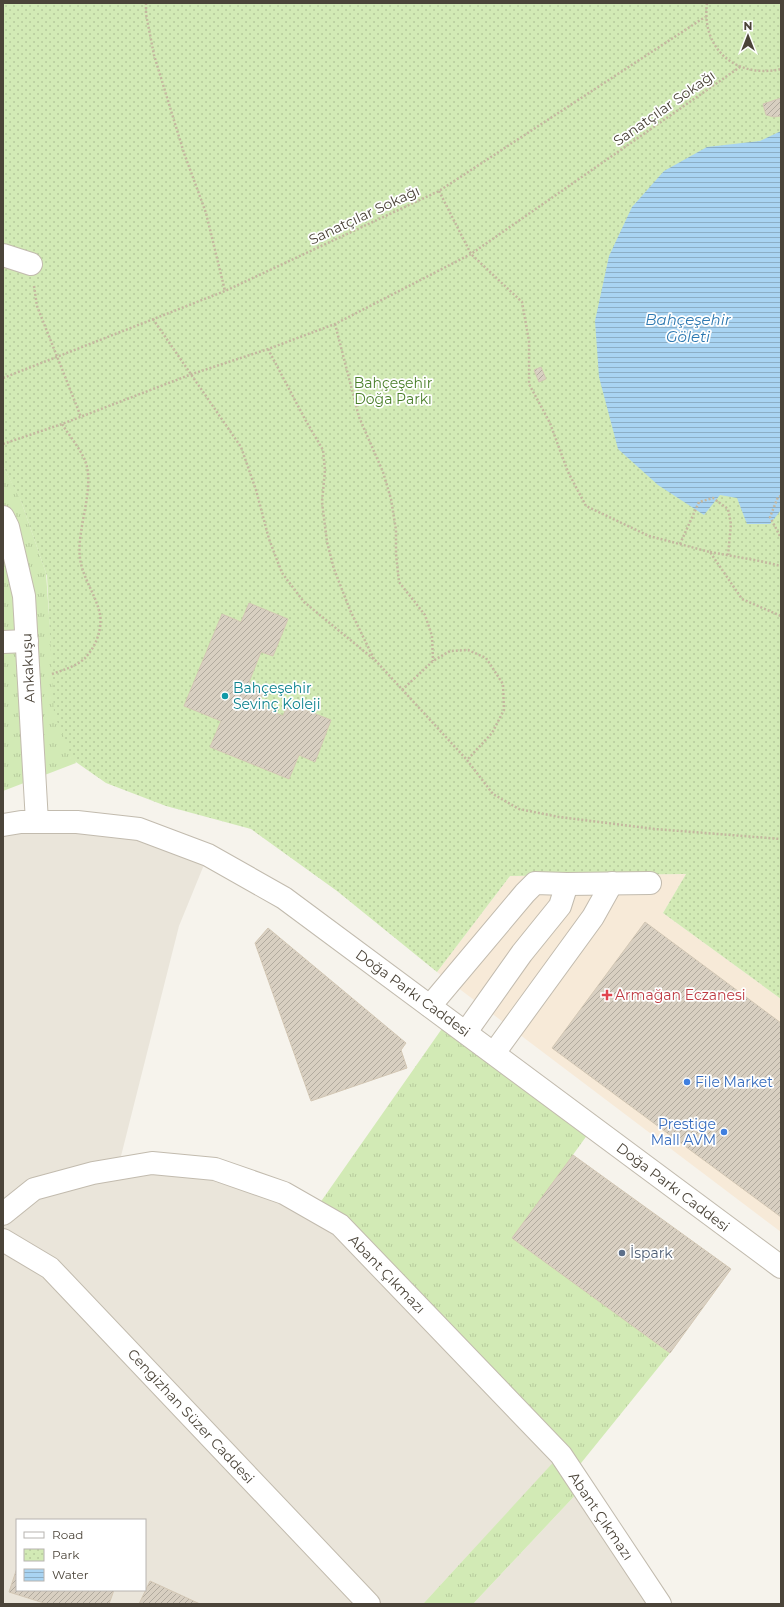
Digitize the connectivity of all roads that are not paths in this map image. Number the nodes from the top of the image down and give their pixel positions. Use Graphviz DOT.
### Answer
graph roads {
  1 [pos="3,255"];
  2 [pos="30,264"];
  3 [pos="3,517"];
  4 [pos="27,641"];
  5 [pos="3,642"];
  6 [pos="37,822"];
  7 [pos="3,825"];
  8 [pos="612,883"];
  9 [pos="650,883"];
  10 [pos="567,884"];
  11 [pos="430,1006"];
  12 [pos="466,1032"];
  13 [pos="494,1053"];
  14 [pos="3,1214"];
  15 [pos="3,1240"];
  16 [pos="781,1266"];
  17 [pos="369,1604"];
  18 [pos="660,1604"];
  1 -- 2 [label="street"];
  3 -- 4 [label="street, Ankakuşu"];
  4 -- 5 [label="street"];
  4 -- 6 [label="street, Ankakuşu"];
  6 -- 7 [label="street, Doğa Parkı Caddesi"];
  6 -- 11 [label="street, Doğa Parkı Caddesi"];
  8 -- 9 [label="street"];
  8 -- 10 [label="street"];
  8 -- 13 [label="street"];
  10 -- 11 [label="street"];
  10 -- 12 [label="street"];
  11 -- 12 [label="street, Doğa Parkı Caddesi"];
  12 -- 13 [label="street, Doğa Parkı Caddesi"];
  13 -- 16 [label="street, Doğa Parkı Caddesi"];
  14 -- 18 [label="street, Abant Çıkmazı"];
  15 -- 17 [label="street, Cengizhan Süzer Caddesi"];
}
